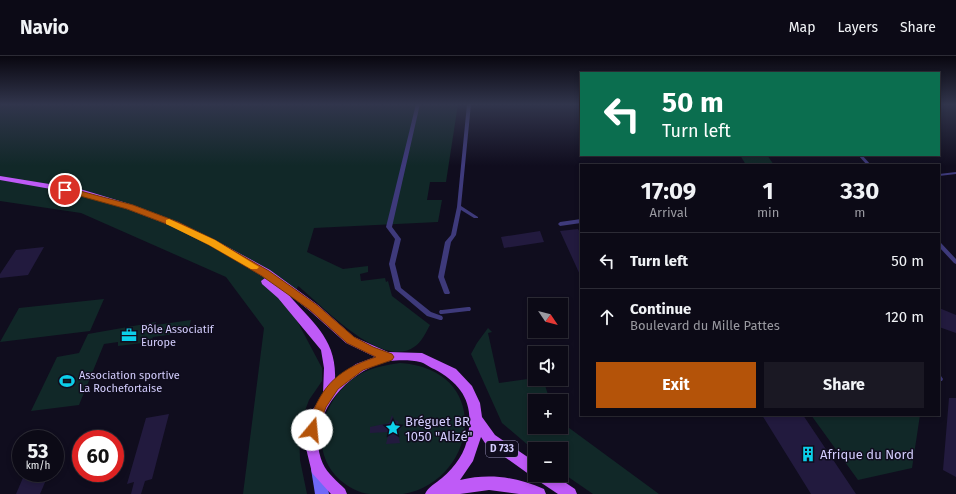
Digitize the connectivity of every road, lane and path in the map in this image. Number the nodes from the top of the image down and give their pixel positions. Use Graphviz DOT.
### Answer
graph roads {
  1 [pos="413,124"];
  2 [pos="467,124"];
  3 [pos="861,156"];
  4 [pos="868,164"];
  5 [pos="956,173"];
  6 [pos="940,175"];
  7 [pos="0,178"];
  8 [pos="459,207"];
  9 [pos="476,216"];
  10 [pos="580,222"];
  11 [pos="560,224"];
  12 [pos="940,247"];
  13 [pos="240,259"];
  14 [pos="956,262"];
  15 [pos="447,293"];
  16 [pos="468,309"];
  17 [pos="388,357"];
  18 [pos="328,393"];
  19 [pos="476,419"];
  20 [pos="528,465"];
  21 [pos="318,469"];
  22 [pos="552,482"];
  23 [pos="322,494"];
  24 [pos="340,494"];
  25 [pos="432,494"];
  26 [pos="437,494"];
  27 [pos="539,494"];
  28 [pos="570,494"];
  1 -- 16 [label="lane"];
  2 -- 8 [label="lane"];
  3 -- 4 [label="lane"];
  5 -- 6 [label="lane"];
  7 -- 13 [label="main road"];
  8 -- 9 [label="lane"];
  8 -- 15 [label="lane"];
  10 -- 11 [label="lane"];
  12 -- 14 [label="lane"];
  13 -- 17 [label="main road"];
  13 -- 18 [label="main road"];
  17 -- 18 [label="main road"];
  17 -- 19 [label="main road"];
  18 -- 21 [label="main road"];
  19 -- 20 [label="main road, D 733"];
  19 -- 25 [label="main road"];
  21 -- 23 [label="street"];
  21 -- 24 [label="main road"];
  22 -- 28 [label="main road"];
  26 -- 27 [label="main road"];
}
